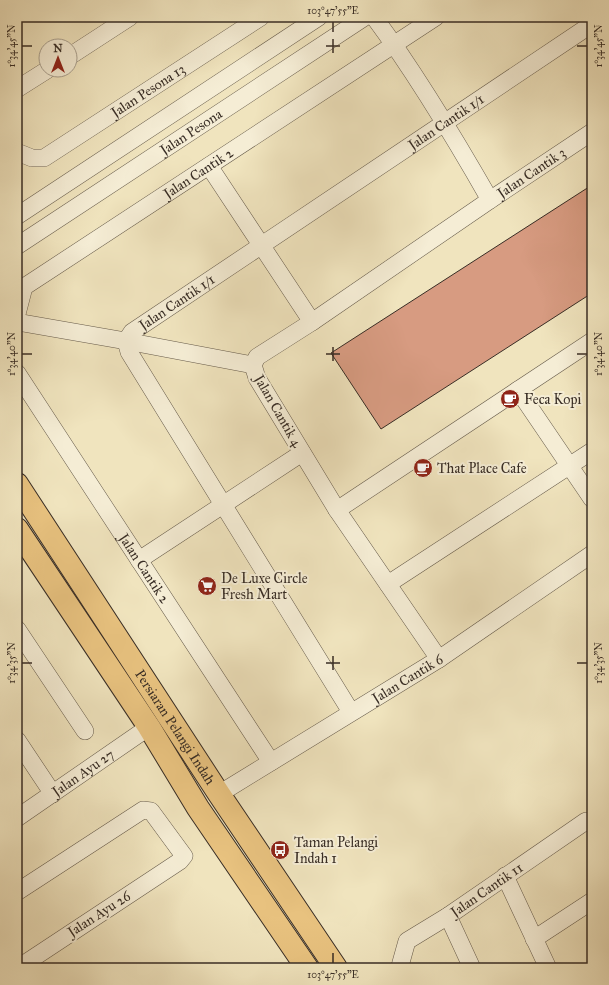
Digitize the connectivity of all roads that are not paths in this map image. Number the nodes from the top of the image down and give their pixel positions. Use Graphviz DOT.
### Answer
graph roads {
  1 [pos="130,17"];
  2 [pos="261,17"];
  3 [pos="319,17"];
  4 [pos="364,17"];
  5 [pos="374,17"];
  6 [pos="436,17"];
  7 [pos="592,24"];
  8 [pos="395,44"];
  9 [pos="78,51"];
  10 [pos="38,76"];
  11 [pos="17,90"];
  12 [pos="445,122"];
  13 [pos="592,132"];
  14 [pos="24,155"];
  15 [pos="209,166"];
  16 [pos="490,200"];
  17 [pos="17,216"];
  18 [pos="17,246"];
  19 [pos="262,246"];
  20 [pos="17,314"];
  21 [pos="17,322"];
  22 [pos="312,322"];
  23 [pos="126,341"];
  24 [pos="592,341"];
  25 [pos="253,365"];
  26 [pos="17,374"];
  27 [pos="518,390"];
  28 [pos="592,451"];
  29 [pos="302,453"];
  30 [pos="570,466"];
  31 [pos="17,484"];
  32 [pos="592,499"];
  33 [pos="223,504"];
  34 [pos="337,510"];
  35 [pos="17,529"];
  36 [pos="592,554"];
  37 [pos="139,560"];
  38 [pos="388,584"];
  39 [pos="17,629"];
  40 [pos="439,659"];
  41 [pos="351,712"];
  42 [pos="149,727"];
  43 [pos="85,731"];
  44 [pos="17,740"];
  45 [pos="271,762"];
  46 [pos="53,794"];
  47 [pos="219,794"];
  48 [pos="17,818"];
  49 [pos="207,820"];
  50 [pos="586,821"];
  51 [pos="505,876"];
  52 [pos="17,892"];
  53 [pos="592,901"];
  54 [pos="448,916"];
  55 [pos="283,933"];
  56 [pos="534,938"];
  57 [pos="334,967"];
  58 [pos="401,967"];
  59 [pos="18,968"];
  60 [pos="288,968"];
  61 [pos="307,968"];
  62 [pos="472,968"];
  63 [pos="548,968"];
  1 -- 9 [label="street"];
  2 -- 14 [label="street, Jalan Pesona 13"];
  3 -- 17 [label="street, Jalan Pesona"];
  4 -- 18 [label="street, Jalan Pesona"];
  5 -- 8 [label="street"];
  6 -- 8 [label="street, Jalan Cantik 2"];
  7 -- 12 [label="street, Jalan Cantik 1/1"];
  8 -- 12 [label="street"];
  8 -- 15 [label="street, Jalan Cantik 2"];
  10 -- 11 [label="street"];
  12 -- 16 [label="street"];
  12 -- 19 [label="street, Jalan Cantik 1/1"];
  13 -- 16 [label="street, Jalan Cantik 3"];
  15 -- 19 [label="street"];
  15 -- 20 [label="street, Jalan Cantik 2"];
  16 -- 22 [label="street, Jalan Cantik 4"];
  19 -- 22 [label="street"];
  19 -- 23 [label="street, Jalan Cantik 1/1"];
  21 -- 23 [label="street"];
  22 -- 25 [label="street, Jalan Cantik 4"];
  23 -- 25 [label="street"];
  23 -- 33 [label="street, Jalan Cantik 1/1"];
  24 -- 27 [label="street"];
  25 -- 29 [label="street, Jalan Cantik 4"];
  26 -- 37 [label="street, Jalan Cantik 2"];
  27 -- 30 [label="street"];
  27 -- 34 [label="street"];
  28 -- 30 [label="street"];
  29 -- 33 [label="street"];
  29 -- 34 [label="street, Jalan Cantik 4"];
  30 -- 32 [label="street"];
  30 -- 38 [label="street"];
  31 -- 47 [label="main road, Persiaran Pelangi Indah"];
  33 -- 37 [label="street"];
  33 -- 41 [label="street, Jalan Cantik 1/1"];
  34 -- 38 [label="street, Jalan Cantik 4"];
  35 -- 42 [label="main road, Persiaran Pelangi Indah"];
  36 -- 40 [label="street, Jalan Cantik 6"];
  37 -- 45 [label="street, Jalan Cantik 2"];
  38 -- 40 [label="street, Jalan Cantik 4"];
  39 -- 43 [label="street"];
  40 -- 41 [label="street, Jalan Cantik 6"];
  41 -- 45 [label="street, Jalan Cantik 6"];
  42 -- 46 [label="street, Jalan Ayu 27"];
  42 -- 49 [label="main road, Persiaran Pelangi Indah"];
  44 -- 46 [label="street"];
  45 -- 47 [label="street, Jalan Cantik 6"];
  46 -- 48 [label="street, Jalan Ayu 27"];
  47 -- 49 [label="main road"];
  47 -- 57 [label="main road, Persiaran Pelangi Indah"];
  49 -- 55 [label="main road, Persiaran Pelangi Indah"];
  50 -- 51 [label="street, Jalan Cantik 11"];
  51 -- 54 [label="street, Jalan Cantik 11"];
  51 -- 56 [label="street"];
  52 -- 59 [label="street, Jalan Ayu 26"];
  53 -- 56 [label="street"];
  54 -- 58 [label="street, Jalan Cantik 11"];
  54 -- 62 [label="street"];
  55 -- 60 [label="main road"];
  55 -- 61 [label="main road, Persiaran Pelangi Indah"];
  56 -- 63 [label="street"];
}
